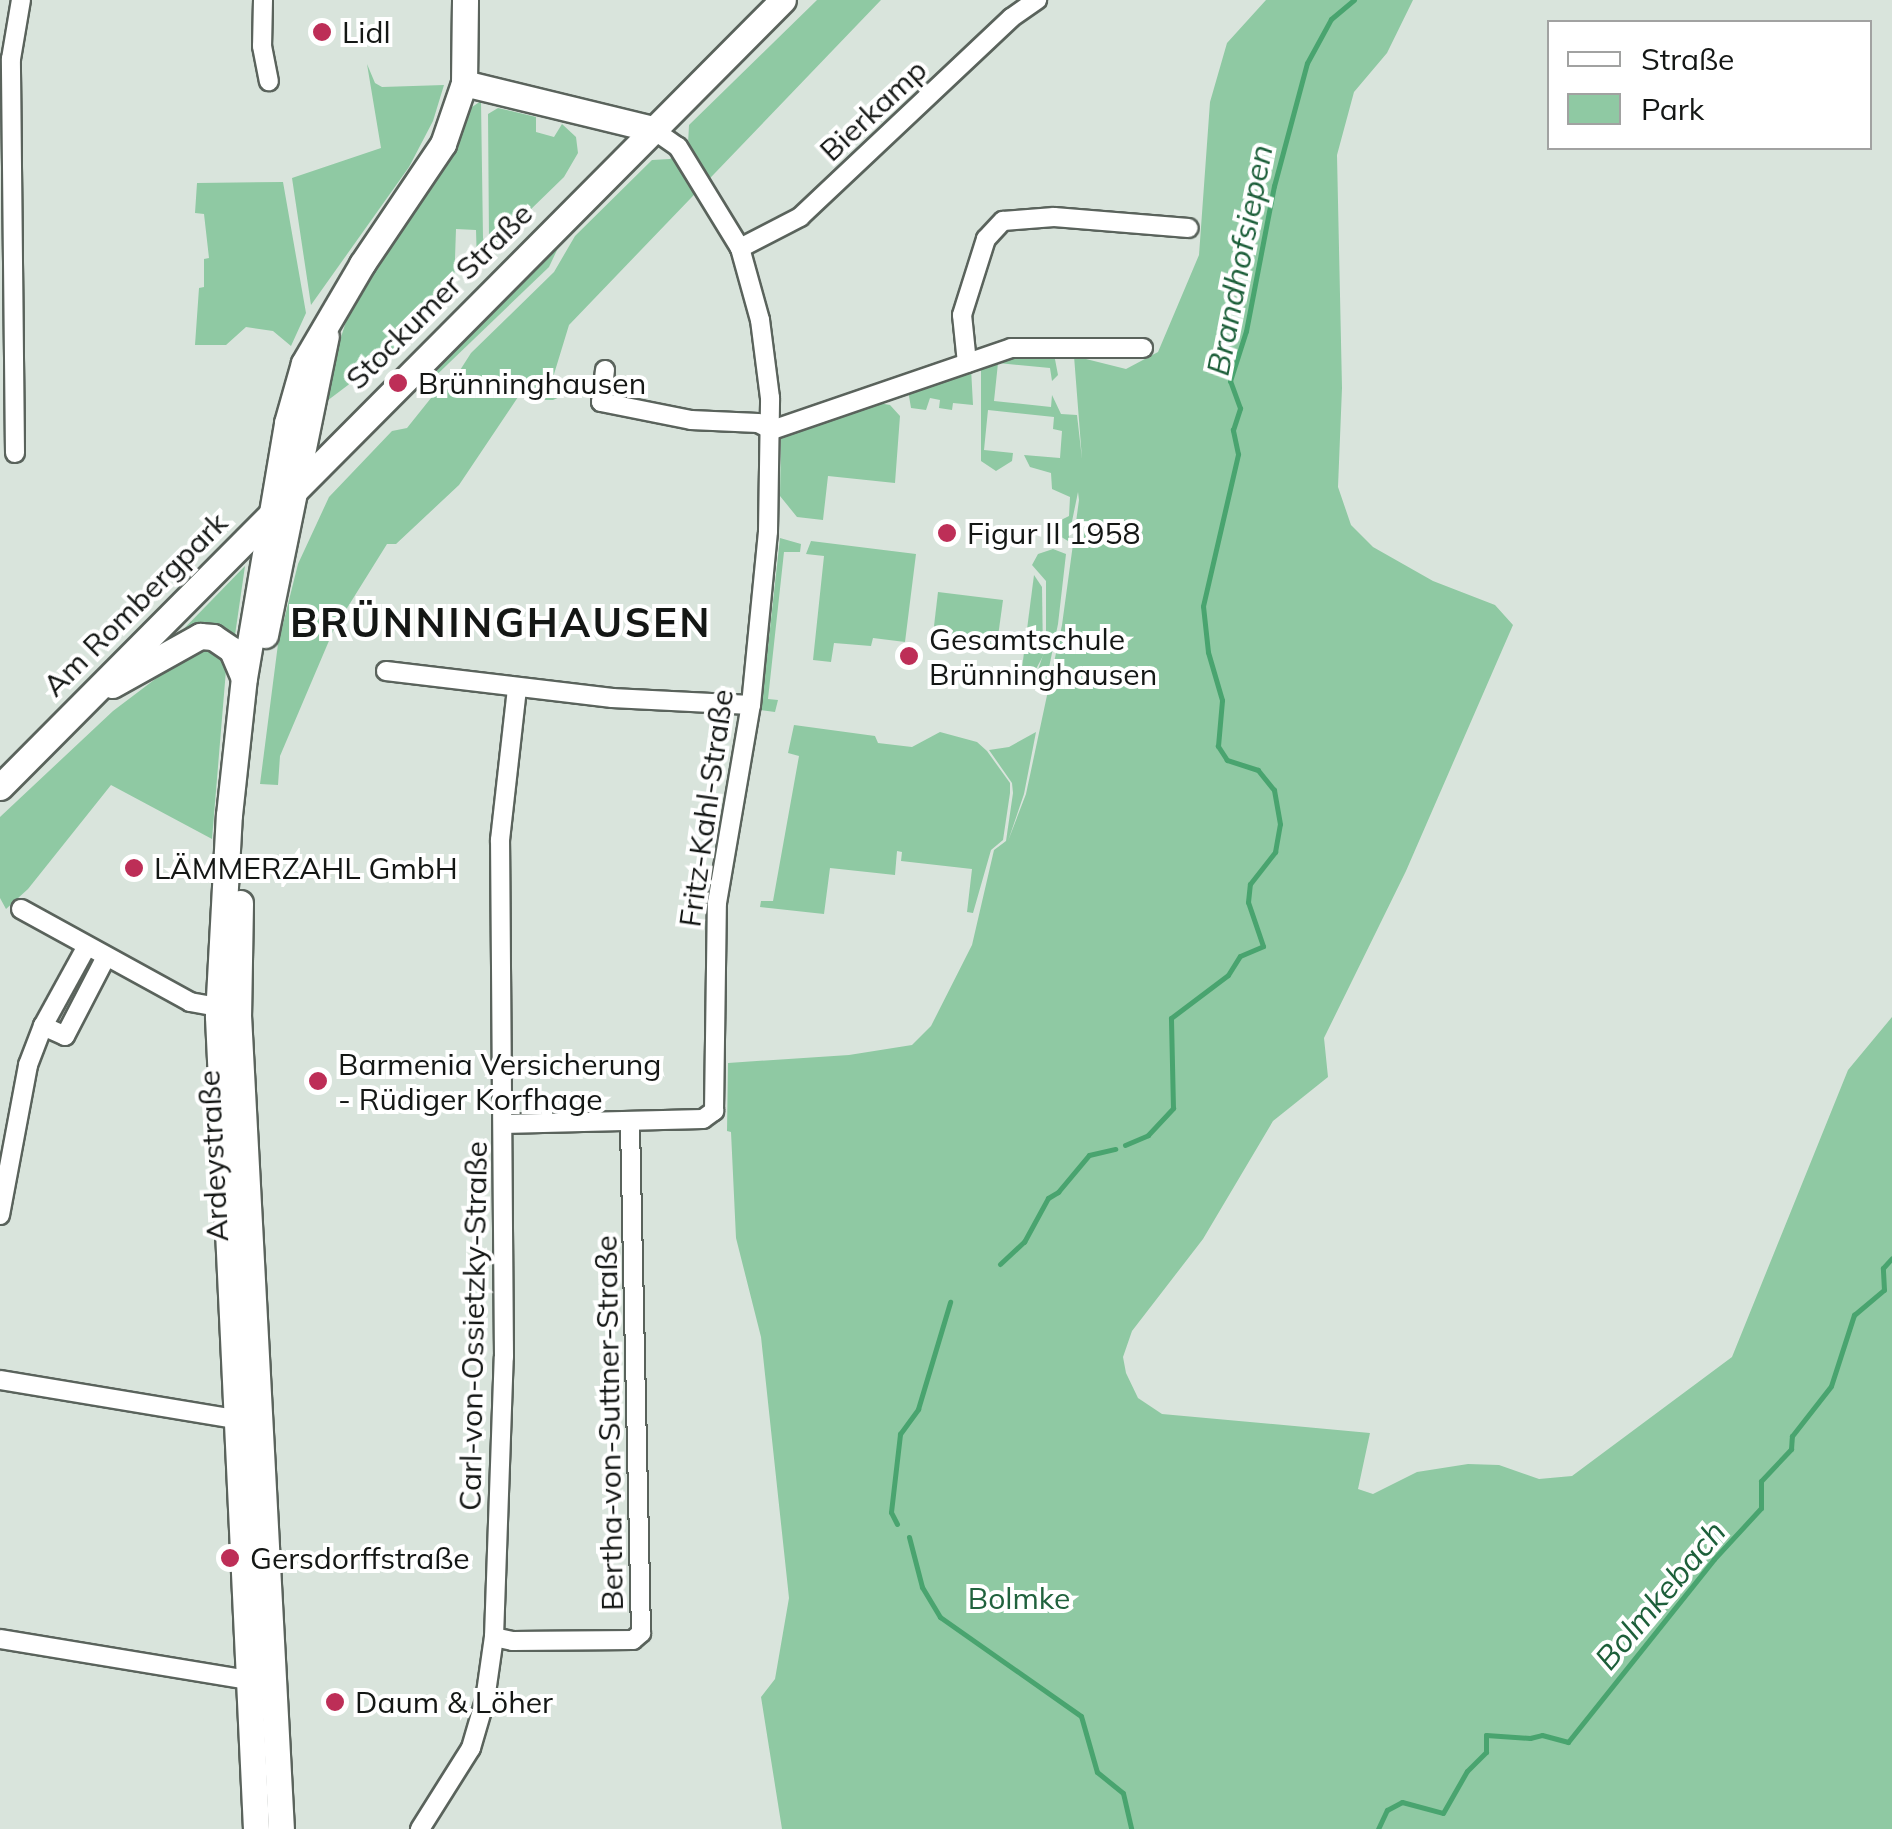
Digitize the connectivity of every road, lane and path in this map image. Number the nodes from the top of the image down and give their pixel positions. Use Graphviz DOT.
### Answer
graph roads {
  1 [pos="20,0"];
  2 [pos="264,0"];
  3 [pos="465,0"];
  4 [pos="782,0"];
  5 [pos="1037,0"];
  6 [pos="269,81"];
  7 [pos="464,83"];
  8 [pos="652,130"];
  9 [pos="1190,228"];
  10 [pos="740,248"];
  11 [pos="328,321"];
  12 [pos="1142,348"];
  13 [pos="968,363"];
  14 [pos="604,370"];
  15 [pos="772,430"];
  16 [pos="15,453"];
  17 [pos="298,484"];
  18 [pos="273,509"];
  19 [pos="386,671"];
  20 [pos="244,678"];
  21 [pos="517,688"];
  22 [pos="86,699"];
  23 [pos="751,705"];
  24 [pos="0,787"];
  25 [pos="21,909"];
  26 [pos="87,946"];
  27 [pos="106,957"];
  28 [pos="228,1009"];
  29 [pos="43,1026"];
  30 [pos="630,1123"];
  31 [pos="503,1124"];
  32 [pos="0,1215"];
  33 [pos="0,1380"];
  34 [pos="236,1419"];
  35 [pos="494,1637"];
  36 [pos="0,1640"];
  37 [pos="248,1680"];
  38 [pos="256,1829"];
  39 [pos="281,1829"];
  40 [pos="420,1829"];
  1 -- 16 [label="street"];
  2 -- 6 [label="street"];
  3 -- 7 [label="main road, Ardeystraße"];
  4 -- 8 [label="main road, Stockumer Straße"];
  5 -- 10 [label="street, Bierkamp"];
  7 -- 8 [label="main road"];
  7 -- 11 [label="main road, Ardeystraße"];
  8 -- 10 [label="street, Fritz-Kahl-Straße"];
  8 -- 17 [label="main road, Stockumer Straße"];
  9 -- 13 [label="street"];
  10 -- 15 [label="street, Fritz-Kahl-Straße"];
  11 -- 17 [label="main road, Ardeystraße"];
  11 -- 18 [label="main road, Ardeystraße"];
  12 -- 13 [label="street"];
  13 -- 15 [label="street"];
  14 -- 15 [label="street"];
  15 -- 23 [label="street, Fritz-Kahl-Straße"];
  17 -- 18 [label="main road, Stockumer Straße"];
  17 -- 28 [label="main road, Ardeystraße"];
  18 -- 20 [label="main road, Ardeystraße"];
  18 -- 22 [label="main road, Am Rombergpark"];
  19 -- 21 [label="street"];
  20 -- 22 [label="main road"];
  20 -- 28 [label="main road, Ardeystraße"];
  21 -- 23 [label="street"];
  21 -- 31 [label="street, Carl-von-Ossietzky-Straße"];
  22 -- 24 [label="main road, Am Rombergpark"];
  23 -- 30 [label="street, Fritz-Kahl-Straße"];
  25 -- 26 [label="street"];
  26 -- 27 [label="street"];
  26 -- 29 [label="street"];
  27 -- 28 [label="street"];
  27 -- 29 [label="street"];
  28 -- 34 [label="main road, Ardeystraße"];
  28 -- 39 [label="main road, Ardeystraße"];
  29 -- 32 [label="street"];
  30 -- 31 [label="street"];
  30 -- 35 [label="street, Bertha-von-Suttner-Straße"];
  31 -- 35 [label="street, Carl-von-Ossietzky-Straße"];
  33 -- 34 [label="street"];
  34 -- 37 [label="main road, Ardeystraße"];
  35 -- 40 [label="street, Carl-von-Ossietzky-Straße"];
  36 -- 37 [label="street"];
  37 -- 38 [label="main road, Ardeystraße"];
}
